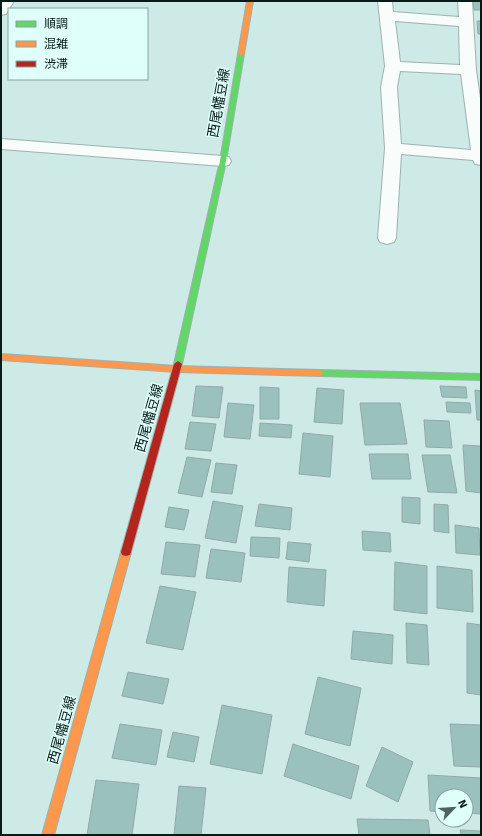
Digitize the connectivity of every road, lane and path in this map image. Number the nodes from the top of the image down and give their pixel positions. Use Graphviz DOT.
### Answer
graph roads {
  1 [pos="7,1"];
  2 [pos="250,1"];
  3 [pos="385,1"];
  4 [pos="464,1"];
  5 [pos="1,11"];
  6 [pos="387,16"];
  7 [pos="464,22"];
  8 [pos="393,66"];
  9 [pos="468,70"];
  10 [pos="1,144"];
  11 [pos="393,148"];
  12 [pos="481,157"];
  13 [pos="223,161"];
  14 [pos="387,238"];
  15 [pos="1,357"];
  16 [pos="177,369"];
  17 [pos="481,377"];
  18 [pos="48,835"];
  1 -- 5 [label="street"];
  2 -- 13 [label="main road, 西尾幡豆線"];
  3 -- 6 [label="street"];
  4 -- 7 [label="street"];
  6 -- 7 [label="street"];
  6 -- 8 [label="street"];
  7 -- 9 [label="street"];
  8 -- 9 [label="street"];
  8 -- 11 [label="street"];
  9 -- 12 [label="street"];
  10 -- 13 [label="street"];
  11 -- 12 [label="street"];
  11 -- 14 [label="street"];
  13 -- 16 [label="main road, 西尾幡豆線"];
  15 -- 16 [label="main road"];
  16 -- 17 [label="main road"];
  16 -- 18 [label="main road, 西尾幡豆線"];
}
